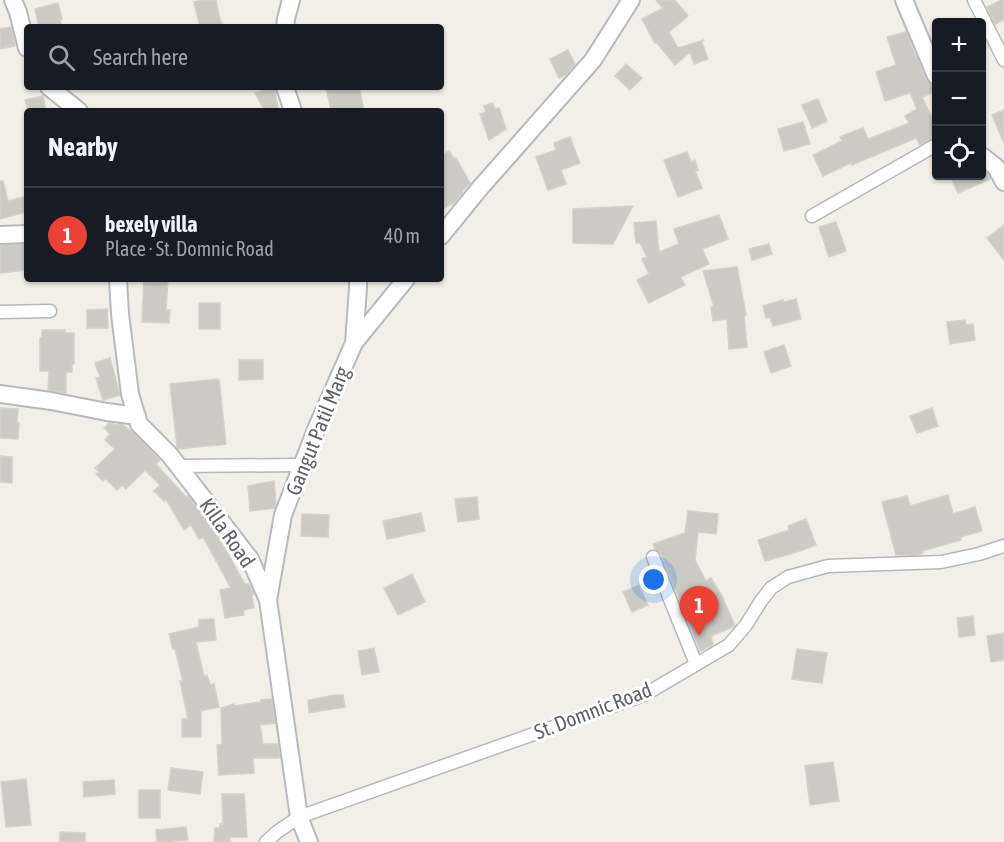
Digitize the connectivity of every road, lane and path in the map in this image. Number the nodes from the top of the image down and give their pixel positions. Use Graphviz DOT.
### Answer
graph roads {
  1 [pos="13,0"];
  2 [pos="291,0"];
  3 [pos="631,0"];
  4 [pos="904,0"];
  5 [pos="974,0"];
  6 [pos="285,24"];
  7 [pos="24,36"];
  8 [pos="1004,60"];
  9 [pos="934,72"];
  10 [pos="53,90"];
  11 [pos="286,90"];
  12 [pos="75,108"];
  13 [pos="292,108"];
  14 [pos="932,147"];
  15 [pos="986,158"];
  16 [pos="1000,165"];
  17 [pos="1004,182"];
  18 [pos="812,216"];
  19 [pos="444,232"];
  20 [pos="24,234"];
  21 [pos="0,236"];
  22 [pos="118,282"];
  23 [pos="357,282"];
  24 [pos="404,282"];
  25 [pos="50,311"];
  26 [pos="0,312"];
  27 [pos="354,343"];
  28 [pos="0,394"];
  29 [pos="137,416"];
  30 [pos="302,465"];
  31 [pos="178,466"];
  32 [pos="1004,546"];
  33 [pos="653,557"];
  34 [pos="268,600"];
  35 [pos="696,664"];
  36 [pos="299,817"];
  37 [pos="266,842"];
  38 [pos="309,842"];
  1 -- 7 [label="street"];
  2 -- 6 [label="street"];
  3 -- 19 [label="street"];
  4 -- 9 [label="street"];
  5 -- 8 [label="street"];
  10 -- 12 [label="street"];
  11 -- 13 [label="street"];
  14 -- 18 [label="street"];
  15 -- 16 [label="street"];
  16 -- 17 [label="street"];
  20 -- 21 [label="street"];
  22 -- 29 [label="street, Killa Road"];
  23 -- 27 [label="street"];
  24 -- 27 [label="street, Gangut Patil Marg"];
  25 -- 26 [label="street"];
  27 -- 30 [label="street, Gangut Patil Marg"];
  28 -- 29 [label="street"];
  29 -- 31 [label="street, Killa Road"];
  30 -- 31 [label="street"];
  30 -- 34 [label="street, Gangut Patil Marg"];
  31 -- 34 [label="street, Killa Road"];
  32 -- 35 [label="street, St. Domnic Road"];
  33 -- 35 [label="street"];
  34 -- 36 [label="street, Killa Road"];
  35 -- 36 [label="street, St. Domnic Road"];
  36 -- 37 [label="street, St. Domnic Road"];
  36 -- 38 [label="street, Killa Road"];
}
